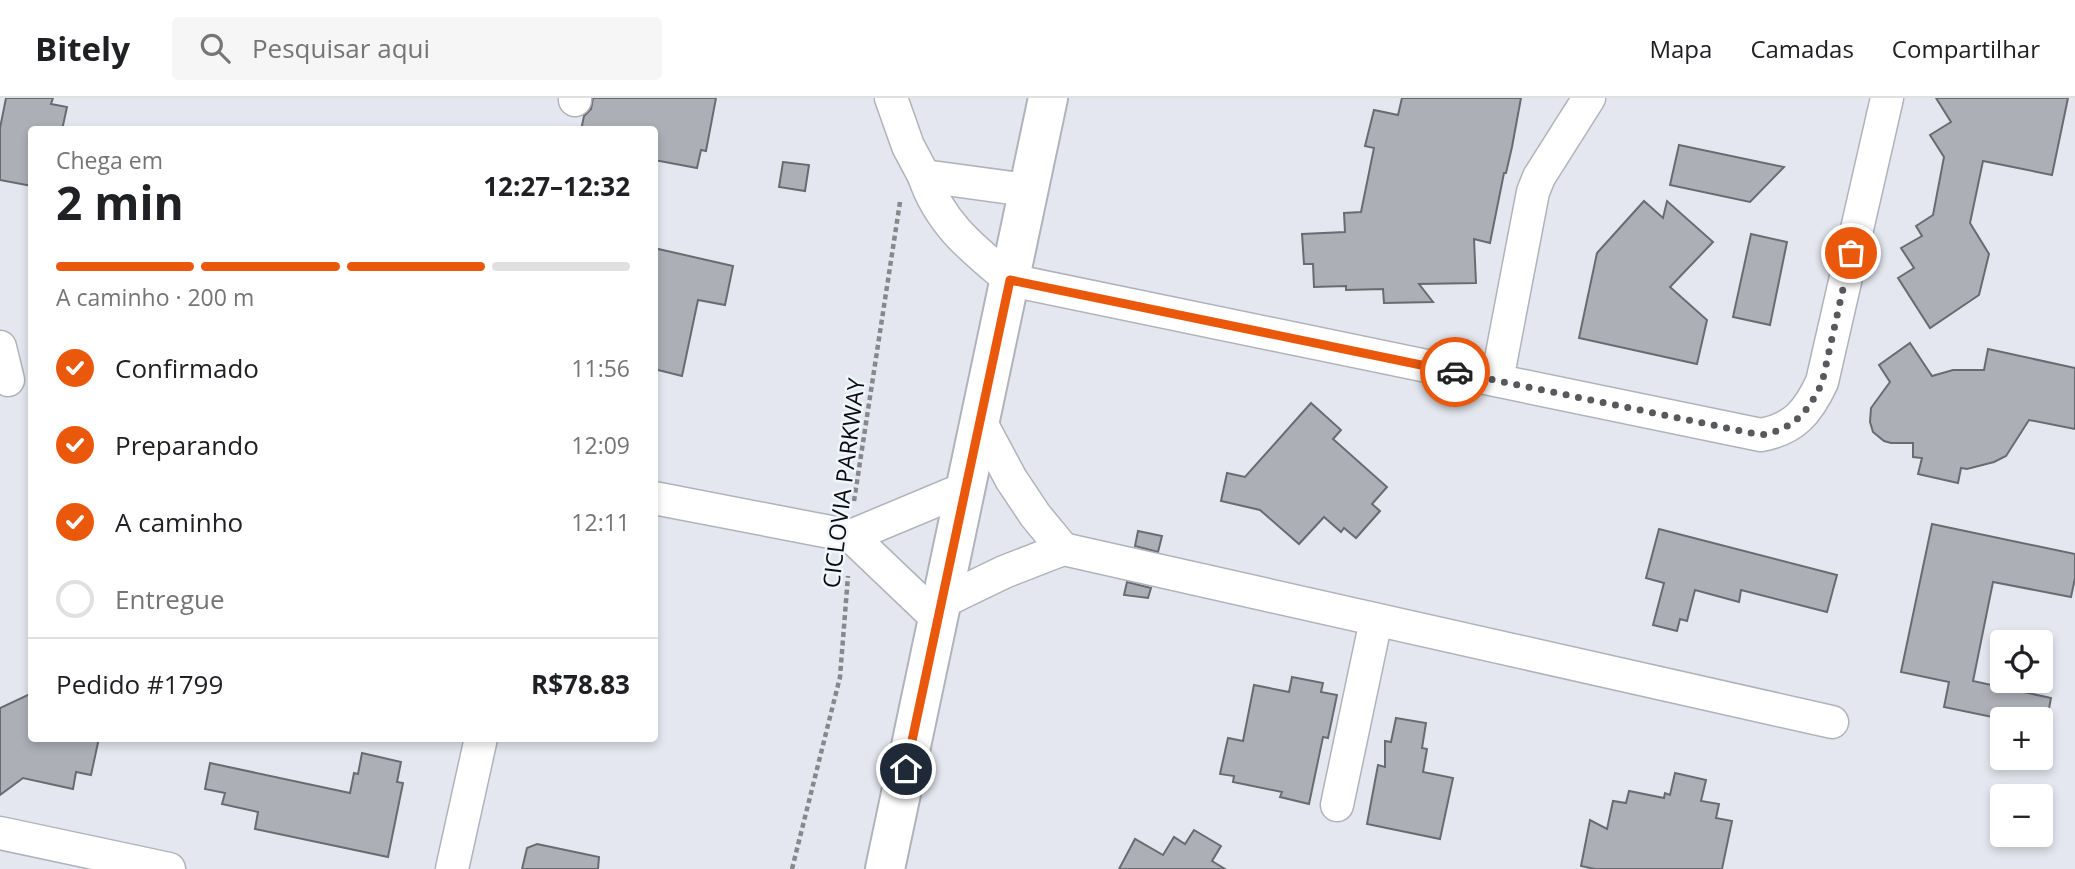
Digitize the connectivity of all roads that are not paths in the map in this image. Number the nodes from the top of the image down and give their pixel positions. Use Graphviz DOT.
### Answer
graph roads {
  1 [pos="891,98"];
  2 [pos="1048,98"];
  3 [pos="1589,98"];
  4 [pos="1887,98"];
  5 [pos="912,187"];
  6 [pos="1027,190"];
  7 [pos="1010,280"];
  8 [pos="0,347"];
  9 [pos="1497,380"];
  10 [pos="13,381"];
  11 [pos="980,421"];
  12 [pos="966,488"];
  13 [pos="658,499"];
  14 [pos="851,536"];
  15 [pos="1063,549"];
  16 [pos="940,611"];
  17 [pos="1376,620"];
  18 [pos="1832,722"];
  19 [pos="480,742"];
  20 [pos="1338,805"];
  21 [pos="0,833"];
  22 [pos="169,869"];
  23 [pos="452,869"];
  24 [pos="886,869"];
  1 -- 5 [label="street"];
  2 -- 6 [label="main road"];
  3 -- 9 [label="street"];
  4 -- 9 [label="street"];
  5 -- 6 [label="street"];
  5 -- 7 [label="street"];
  6 -- 7 [label="main road"];
  7 -- 9 [label="street"];
  7 -- 11 [label="main road"];
  8 -- 10 [label="street"];
  11 -- 12 [label="main road"];
  11 -- 15 [label="street"];
  12 -- 14 [label="street"];
  12 -- 16 [label="main road"];
  13 -- 14 [label="street"];
  14 -- 16 [label="street"];
  15 -- 16 [label="street"];
  15 -- 17 [label="street"];
  16 -- 24 [label="main road"];
  17 -- 18 [label="street"];
  17 -- 20 [label="street"];
  19 -- 23 [label="street"];
  21 -- 22 [label="street"];
}
